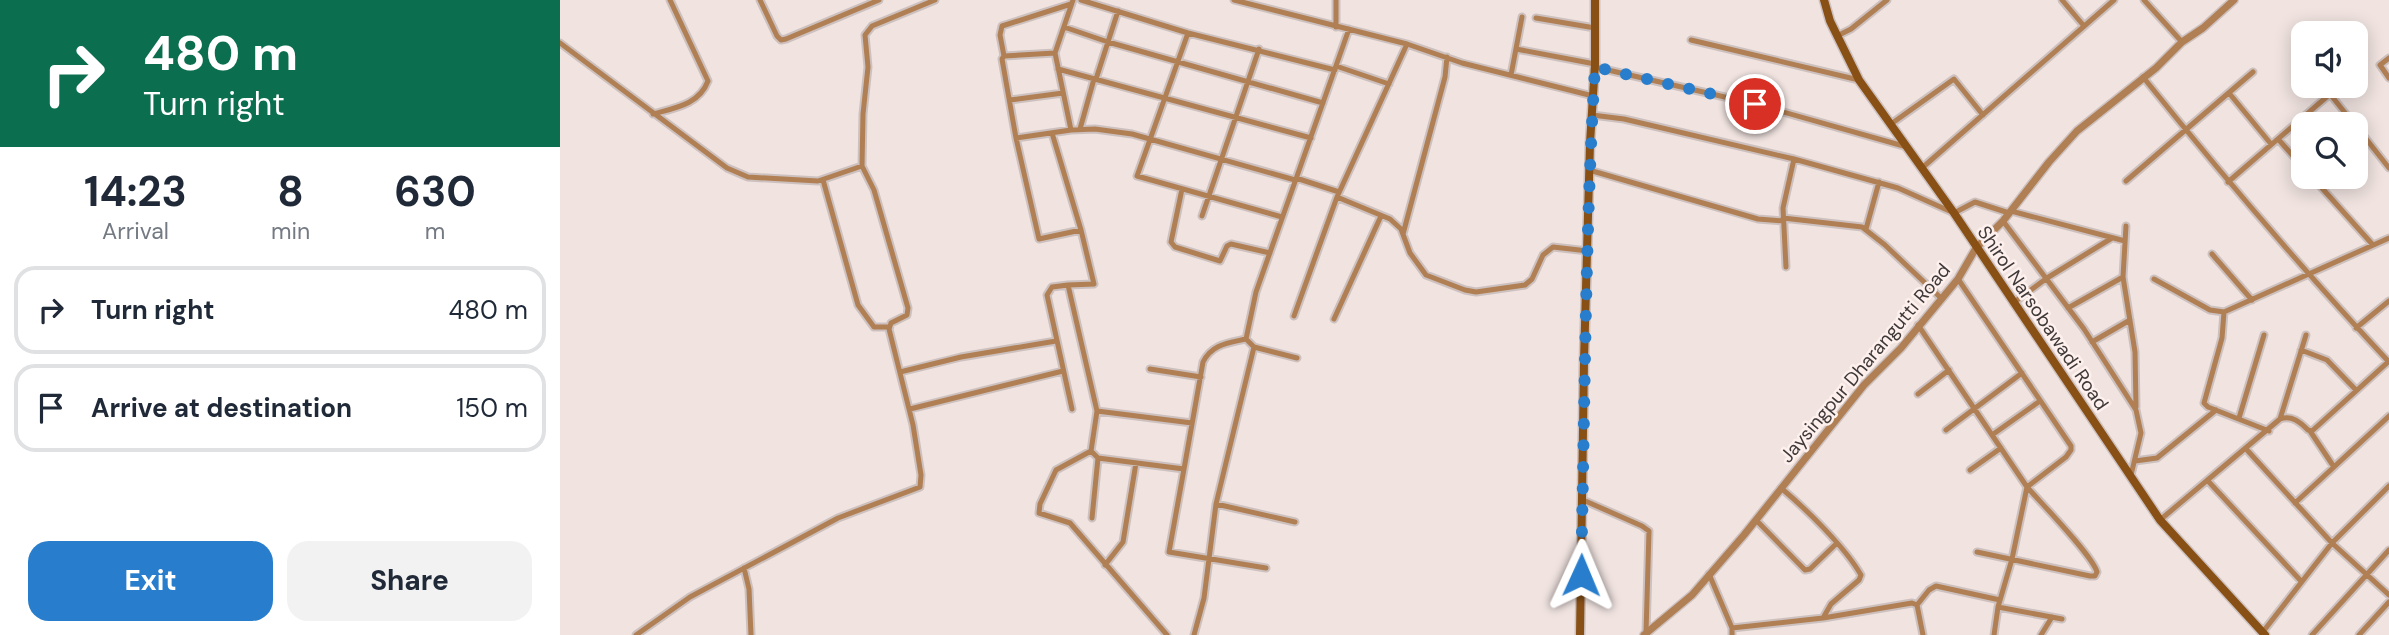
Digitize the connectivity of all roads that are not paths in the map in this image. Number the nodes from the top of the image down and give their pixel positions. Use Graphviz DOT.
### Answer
graph roads {
  1 [pos="670,0"];
  2 [pos="760,0"];
  3 [pos="879,0"];
  4 [pos="935,0"];
  5 [pos="1082,0"];
  6 [pos="1234,0"];
  7 [pos="1336,0"];
  8 [pos="1595,0"];
  9 [pos="1887,0"];
  10 [pos="2062,0"];
  11 [pos="2113,0"];
  12 [pos="2144,0"];
  13 [pos="2234,0"];
  14 [pos="868,2"];
  15 [pos="1072,2"];
  16 [pos="1827,2"];
  17 [pos="1118,11"];
  18 [pos="1522,17"];
  19 [pos="1536,18"];
  20 [pos="2084,26"];
  21 [pos="1064,27"];
  22 [pos="1336,27"];
  23 [pos="1595,28"];
  24 [pos="1349,29"];
  25 [pos="1188,33"];
  26 [pos="1837,36"];
  27 [pos="1691,40"];
  28 [pos="1108,42"];
  29 [pos="2182,42"];
  30 [pos="560,43"];
  31 [pos="1408,44"];
  32 [pos="1259,49"];
  33 [pos="1516,49"];
  34 [pos="1055,53"];
  35 [pos="1004,56"];
  36 [pos="1447,57"];
  37 [pos="2389,58"];
  38 [pos="1178,62"];
  39 [pos="1595,66"];
  40 [pos="1336,68"];
  41 [pos="1058,69"];
  42 [pos="2253,72"];
  43 [pos="1511,75"];
  44 [pos="2143,77"];
  45 [pos="2389,78"];
  46 [pos="1095,79"];
  47 [pos="1859,80"];
  48 [pos="1248,81"];
  49 [pos="1389,84"];
  50 [pos="1063,93"];
  51 [pos="2229,93"];
  52 [pos="1593,96"];
  53 [pos="1010,100"];
  54 [pos="1164,100"];
  55 [pos="1323,103"];
  56 [pos="2309,112"];
  57 [pos="2345,112"];
  58 [pos="653,114"];
  59 [pos="1592,115"];
  60 [pos="1983,115"];
  61 [pos="1236,118"];
  62 [pos="1891,124"];
  63 [pos="2291,127"];
  64 [pos="1080,129"];
  65 [pos="1071,130"];
  66 [pos="2186,130"];
  67 [pos="1052,133"];
  68 [pos="1016,138"];
  69 [pos="1311,138"];
  70 [pos="1150,139"];
  71 [pos="2277,139"];
  72 [pos="2368,142"];
  73 [pos="2271,144"];
  74 [pos="1907,146"];
  75 [pos="2291,154"];
  76 [pos="1222,158"];
  77 [pos="1794,159"];
  78 [pos="862,166"];
  79 [pos="1922,169"];
  80 [pos="2389,169"];
  81 [pos="1590,170"];
  82 [pos="1295,179"];
  83 [pos="823,180"];
  84 [pos="2126,181"];
  85 [pos="1879,182"];
  86 [pos="2228,182"];
  87 [pos="1182,189"];
  88 [pos="2323,189"];
  89 [pos="1208,195"];
  90 [pos="1338,195"];
  91 [pos="2010,212"];
  92 [pos="1954,213"];
  93 [pos="1202,216"];
  94 [pos="1381,216"];
  95 [pos="1282,217"];
  96 [pos="1783,220"];
  97 [pos="2003,221"];
  98 [pos="2126,226"];
  99 [pos="1866,229"];
  100 [pos="1081,230"];
  101 [pos="1403,234"];
  102 [pos="2112,238"];
  103 [pos="2389,238"];
  104 [pos="2125,241"];
  105 [pos="2373,245"];
  106 [pos="1976,248"];
  107 [pos="1588,251"];
  108 [pos="1270,253"];
  109 [pos="2212,254"];
  110 [pos="1786,267"];
  111 [pos="2308,275"];
  112 [pos="2123,277"];
  113 [pos="2047,278"];
  114 [pos="1958,279"];
  115 [pos="2154,279"];
  116 [pos="1069,285"];
  117 [pos="1942,299"];
  118 [pos="2252,300"];
  119 [pos="2389,301"];
  120 [pos="2013,303"];
  121 [pos="2068,308"];
  122 [pos="2224,312"];
  123 [pos="1294,316"];
  124 [pos="1334,318"];
  125 [pos="2130,320"];
  126 [pos="1918,325"];
  127 [pos="889,327"];
  128 [pos="2356,328"];
  129 [pos="2264,335"];
  130 [pos="2306,335"];
  131 [pos="1246,339"];
  132 [pos="1056,341"];
  133 [pos="2092,342"];
  134 [pos="1254,347"];
  135 [pos="2301,350"];
  136 [pos="1297,358"];
  137 [pos="2389,361"];
  138 [pos="1150,369"];
  139 [pos="1949,370"];
  140 [pos="1063,371"];
  141 [pos="900,372"];
  142 [pos="2022,373"];
  143 [pos="1200,377"];
  144 [pos="2356,390"];
  145 [pos="1918,394"];
  146 [pos="2040,401"];
  147 [pos="1974,408"];
  148 [pos="909,409"];
  149 [pos="1072,409"];
  150 [pos="2136,410"];
  151 [pos="1097,411"];
  152 [pos="2216,411"];
  153 [pos="2389,416"];
  154 [pos="2239,418"];
  155 [pos="2280,419"];
  156 [pos="1192,423"];
  157 [pos="1946,430"];
  158 [pos="2269,431"];
  159 [pos="2310,431"];
  160 [pos="1993,435"];
  161 [pos="2001,449"];
  162 [pos="2247,450"];
  163 [pos="1091,451"];
  164 [pos="1098,458"];
  165 [pos="2135,461"];
  166 [pos="1136,463"];
  167 [pos="2334,467"];
  168 [pos="1184,469"];
  169 [pos="1969,470"];
  170 [pos="2131,475"];
  171 [pos="2208,481"];
  172 [pos="2389,486"];
  173 [pos="2027,487"];
  174 [pos="1781,488"];
  175 [pos="1583,500"];
  176 [pos="2295,503"];
  177 [pos="1216,504"];
  178 [pos="1092,518"];
  179 [pos="1756,520"];
  180 [pos="2160,520"];
  181 [pos="1295,522"];
  182 [pos="2332,543"];
  183 [pos="1836,544"];
  184 [pos="2389,550"];
  185 [pos="1977,552"];
  186 [pos="1209,557"];
  187 [pos="2012,559"];
  188 [pos="1105,565"];
  189 [pos="744,568"];
  190 [pos="1266,568"];
  191 [pos="1709,574"];
  192 [pos="2367,575"];
  193 [pos="2301,581"];
  194 [pos="2389,595"];
  195 [pos="2000,600"];
  196 [pos="2389,602"];
  197 [pos="1917,606"];
  198 [pos="1998,607"];
  199 [pos="2052,617"];
  200 [pos="1823,618"];
  201 [pos="2062,619"];
  202 [pos="1732,631"];
  203 [pos="1645,634"];
  204 [pos="2263,634"];
  205 [pos="636,635"];
  206 [pos="751,635"];
  207 [pos="1167,635"];
  208 [pos="1194,635"];
  209 [pos="1580,635"];
  210 [pos="1923,635"];
  211 [pos="1994,635"];
  212 [pos="2041,635"];
  213 [pos="2312,635"];
  214 [pos="2359,635"];
  1 -- 58 [label="street"];
  2 -- 14 [label="street"];
  3 -- 14 [label="street"];
  4 -- 78 [label="street"];
  5 -- 17 [label="street"];
  6 -- 22 [label="street"];
  7 -- 22 [label="street"];
  8 -- 23 [label="main road"];
  9 -- 26 [label="street"];
  10 -- 20 [label="street"];
  11 -- 20 [label="street"];
  12 -- 29 [label="street"];
  13 -- 29 [label="street, Jaysingpur Dharangutti Road"];
  15 -- 21 [label="street"];
  15 -- 35 [label="street"];
  16 -- 26 [label="main road, Shirol Narsobawadi Road"];
  17 -- 25 [label="street"];
  17 -- 28 [label="street"];
  18 -- 33 [label="street"];
  19 -- 23 [label="street"];
  20 -- 60 [label="street"];
  21 -- 28 [label="street"];
  21 -- 34 [label="street"];
  22 -- 24 [label="street"];
  23 -- 39 [label="main road"];
  24 -- 31 [label="street"];
  24 -- 40 [label="street"];
  25 -- 32 [label="street"];
  25 -- 38 [label="street"];
  26 -- 47 [label="main road, Shirol Narsobawadi Road"];
  27 -- 47 [label="street"];
  28 -- 38 [label="street"];
  28 -- 46 [label="street"];
  29 -- 44 [label="street, Jaysingpur Dharangutti Road"];
  30 -- 58 [label="street"];
  31 -- 36 [label="street"];
  31 -- 49 [label="street"];
  32 -- 40 [label="street"];
  32 -- 48 [label="street"];
  33 -- 39 [label="street"];
  33 -- 43 [label="street"];
  34 -- 35 [label="street"];
  34 -- 41 [label="street"];
  35 -- 53 [label="street"];
  36 -- 43 [label="street"];
  36 -- 101 [label="street"];
  37 -- 45 [label="street"];
  38 -- 48 [label="street"];
  38 -- 54 [label="street"];
  39 -- 52 [label="main road"];
  39 -- 74 [label="street"];
  40 -- 49 [label="street"];
  40 -- 55 [label="street"];
  41 -- 46 [label="street"];
  41 -- 50 [label="street"];
  42 -- 51 [label="street"];
  43 -- 52 [label="street"];
  44 -- 66 [label="street"];
  44 -- 91 [label="street, Jaysingpur Dharangutti Road"];
  46 -- 54 [label="street"];
  46 -- 64 [label="street"];
  47 -- 62 [label="main road, Shirol Narsobawadi Road"];
  48 -- 55 [label="street"];
  48 -- 61 [label="street"];
  49 -- 90 [label="street"];
  50 -- 53 [label="street"];
  50 -- 65 [label="street"];
  51 -- 66 [label="street"];
  51 -- 73 [label="street"];
  52 -- 59 [label="main road"];
  53 -- 68 [label="street"];
  54 -- 61 [label="street"];
  54 -- 70 [label="street"];
  55 -- 69 [label="street"];
  56 -- 57 [label="street"];
  58 -- 83 [label="street"];
  59 -- 77 [label="street"];
  59 -- 81 [label="main road"];
  60 -- 62 [label="street"];
  60 -- 79 [label="street"];
  61 -- 69 [label="street"];
  61 -- 76 [label="street"];
  62 -- 74 [label="main road, Shirol Narsobawadi Road"];
  63 -- 71 [label="street"];
  64 -- 65 [label="street"];
  64 -- 70 [label="street"];
  65 -- 67 [label="street"];
  66 -- 84 [label="street"];
  66 -- 86 [label="street"];
  67 -- 68 [label="street"];
  67 -- 100 [label="street"];
  68 -- 100 [label="street"];
  69 -- 82 [label="street"];
  70 -- 76 [label="street"];
  70 -- 87 [label="street"];
  71 -- 73 [label="street"];
  71 -- 75 [label="street"];
  72 -- 80 [label="street"];
  73 -- 86 [label="street"];
  74 -- 79 [label="main road, Shirol Narsobawadi Road"];
  76 -- 82 [label="street"];
  76 -- 89 [label="street"];
  77 -- 85 [label="street"];
  77 -- 96 [label="street"];
  78 -- 83 [label="street"];
  78 -- 127 [label="street"];
  79 -- 92 [label="main road, Shirol Narsobawadi Road"];
  81 -- 96 [label="street"];
  81 -- 107 [label="main road"];
  82 -- 90 [label="street"];
  82 -- 95 [label="street"];
  83 -- 127 [label="street"];
  85 -- 92 [label="street"];
  85 -- 99 [label="street"];
  86 -- 111 [label="street"];
  87 -- 89 [label="street"];
  87 -- 108 [label="street"];
  88 -- 105 [label="street"];
  89 -- 93 [label="street"];
  89 -- 95 [label="street"];
  90 -- 94 [label="street"];
  90 -- 123 [label="street"];
  91 -- 92 [label="street"];
  91 -- 97 [label="street, Jaysingpur Dharangutti Road"];
  91 -- 102 [label="street"];
  92 -- 106 [label="main road, Shirol Narsobawadi Road"];
  94 -- 101 [label="street"];
  94 -- 124 [label="street"];
  95 -- 108 [label="street"];
  96 -- 99 [label="street"];
  96 -- 110 [label="street"];
  97 -- 106 [label="street, Jaysingpur Dharangutti Road"];
  97 -- 113 [label="street"];
  98 -- 104 [label="street"];
  99 -- 117 [label="street"];
  100 -- 116 [label="street"];
  101 -- 107 [label="street"];
  102 -- 104 [label="street"];
  102 -- 113 [label="street"];
  103 -- 105 [label="street"];
  104 -- 112 [label="street"];
  105 -- 111 [label="street"];
  106 -- 114 [label="street, Jaysingpur Dharangutti Road"];
  106 -- 120 [label="main road, Shirol Narsobawadi Road"];
  107 -- 175 [label="main road"];
  108 -- 131 [label="street"];
  109 -- 118 [label="street"];
  111 -- 118 [label="street"];
  111 -- 128 [label="street"];
  112 -- 121 [label="street"];
  112 -- 125 [label="street"];
  113 -- 120 [label="street"];
  113 -- 121 [label="street"];
  114 -- 117 [label="street, Jaysingpur Dharangutti Road"];
  114 -- 142 [label="street"];
  115 -- 122 [label="street"];
  116 -- 132 [label="street"];
  116 -- 151 [label="street"];
  117 -- 126 [label="street, Jaysingpur Dharangutti Road"];
  118 -- 122 [label="street"];
  119 -- 128 [label="street"];
  120 -- 170 [label="main road, Shirol Narsobawadi Road"];
  121 -- 133 [label="street"];
  122 -- 152 [label="street"];
  125 -- 133 [label="street"];
  125 -- 150 [label="street"];
  126 -- 139 [label="street"];
  126 -- 174 [label="street, Jaysingpur Dharangutti Road"];
  127 -- 141 [label="street"];
  128 -- 137 [label="street"];
  129 -- 154 [label="street"];
  130 -- 135 [label="street"];
  131 -- 134 [label="street"];
  131 -- 143 [label="street"];
  132 -- 140 [label="street"];
  132 -- 141 [label="street"];
  133 -- 150 [label="street"];
  134 -- 136 [label="street"];
  134 -- 177 [label="street"];
  135 -- 144 [label="street"];
  135 -- 155 [label="street"];
  137 -- 144 [label="street"];
  138 -- 143 [label="street"];
  139 -- 145 [label="street"];
  139 -- 147 [label="street"];
  140 -- 148 [label="street"];
  140 -- 149 [label="street"];
  141 -- 148 [label="street"];
  142 -- 146 [label="street"];
  142 -- 147 [label="street"];
  143 -- 156 [label="street"];
  144 -- 159 [label="street"];
  146 -- 160 [label="street"];
  146 -- 173 [label="street"];
  147 -- 157 [label="street"];
  147 -- 160 [label="street"];
  148 -- 189 [label="street"];
  150 -- 165 [label="street"];
  151 -- 156 [label="street"];
  151 -- 163 [label="street"];
  152 -- 154 [label="street"];
  152 -- 165 [label="street"];
  153 -- 167 [label="street"];
  154 -- 158 [label="street"];
  155 -- 158 [label="street"];
  155 -- 159 [label="street"];
  156 -- 168 [label="street"];
  158 -- 162 [label="street"];
  159 -- 167 [label="street"];
  160 -- 161 [label="street"];
  161 -- 169 [label="street"];
  161 -- 173 [label="street"];
  162 -- 171 [label="street"];
  162 -- 176 [label="street"];
  163 -- 164 [label="street"];
  163 -- 188 [label="street"];
  164 -- 166 [label="street"];
  164 -- 178 [label="street"];
  165 -- 170 [label="street"];
  166 -- 168 [label="street"];
  166 -- 188 [label="street"];
  167 -- 176 [label="street"];
  168 -- 186 [label="street"];
  170 -- 180 [label="main road, Shirol Narsobawadi Road"];
  171 -- 180 [label="street"];
  171 -- 193 [label="street"];
  172 -- 182 [label="street"];
  173 -- 187 [label="street"];
  173 -- 187 [label="street"];
  174 -- 179 [label="street, Jaysingpur Dharangutti Road"];
  174 -- 183 [label="street"];
  175 -- 203 [label="street"];
  175 -- 209 [label="main road"];
  176 -- 182 [label="street"];
  177 -- 181 [label="street"];
  177 -- 186 [label="street"];
  179 -- 183 [label="street"];
  179 -- 191 [label="street, Jaysingpur Dharangutti Road"];
  180 -- 204 [label="main road, Shirol Narsobawadi Road"];
  182 -- 192 [label="street"];
  182 -- 193 [label="street"];
  183 -- 200 [label="street"];
  184 -- 192 [label="street"];
  185 -- 187 [label="street"];
  186 -- 190 [label="street"];
  186 -- 208 [label="street"];
  187 -- 195 [label="street"];
  188 -- 207 [label="street"];
  189 -- 205 [label="street"];
  189 -- 206 [label="street"];
  191 -- 202 [label="street"];
  191 -- 203 [label="street, Jaysingpur Dharangutti Road"];
  192 -- 194 [label="street"];
  192 -- 213 [label="street"];
  193 -- 204 [label="street"];
  195 -- 197 [label="street"];
  195 -- 198 [label="street"];
  196 -- 214 [label="street"];
  197 -- 200 [label="street"];
  197 -- 210 [label="street"];
  198 -- 199 [label="street"];
  198 -- 211 [label="street"];
  199 -- 201 [label="street"];
  199 -- 212 [label="street"];
  200 -- 202 [label="street"];
}
